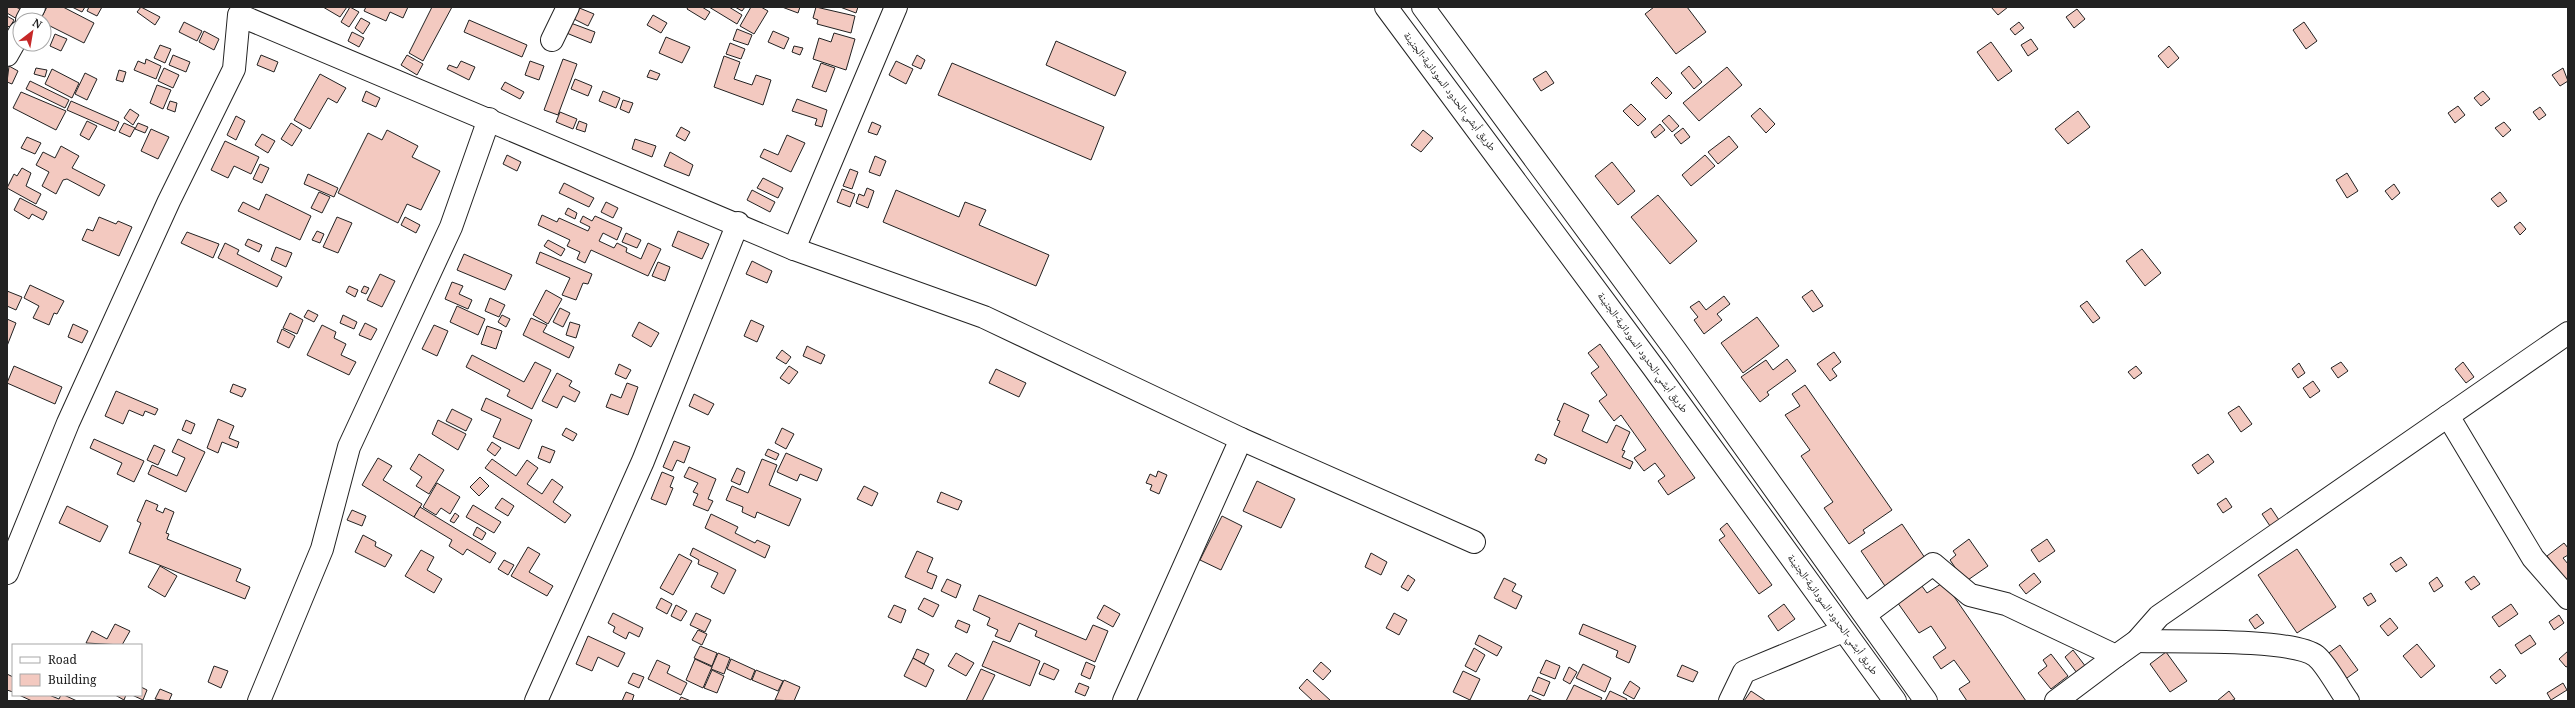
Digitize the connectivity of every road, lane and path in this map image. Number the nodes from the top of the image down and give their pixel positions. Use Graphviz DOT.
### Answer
graph roads {
  1 [pos="568,7"];
  2 [pos="896,7"];
  3 [pos="1386,7"];
  4 [pos="1423,7"];
  5 [pos="233,10"];
  6 [pos="552,40"];
  7 [pos="12,46"];
  8 [pos="7,55"];
  9 [pos="489,119"];
  10 [pos="738,223"];
  11 [pos="794,249"];
  12 [pos="2568,333"];
  13 [pos="2448,416"];
  14 [pos="1241,439"];
  15 [pos="1474,542"];
  16 [pos="7,573"];
  17 [pos="2568,598"];
  18 [pos="1866,614"];
  19 [pos="1843,631"];
  20 [pos="2136,641"];
  21 [pos="2116,656"];
  22 [pos="259,701"];
  23 [pos="536,701"];
  24 [pos="1124,701"];
  25 [pos="1730,701"];
  26 [pos="1895,701"];
  27 [pos="1926,701"];
  28 [pos="2056,701"];
  29 [pos="2348,701"];
  1 -- 6 [label="main road"];
  2 -- 11 [label="main road"];
  3 -- 19 [label="main road, طريق أبشي-الحدود السودانية-الجنينة"];
  4 -- 18 [label="main road"];
  5 -- 9 [label="main road"];
  5 -- 16 [label="main road"];
  7 -- 8 [label="main road"];
  9 -- 10 [label="main road"];
  9 -- 22 [label="main road"];
  10 -- 11 [label="main road"];
  10 -- 23 [label="main road"];
  11 -- 14 [label="main road"];
  12 -- 13 [label="main road"];
  13 -- 17 [label="main road"];
  13 -- 20 [label="main road"];
  14 -- 15 [label="main road"];
  14 -- 24 [label="main road"];
  18 -- 21 [label="main road"];
  18 -- 27 [label="main road"];
  19 -- 25 [label="main road"];
  19 -- 26 [label="main road, طريق أبشي-الحدود السودانية-الجنينة"];
  20 -- 21 [label="main road"];
  20 -- 29 [label="main road"];
  21 -- 28 [label="main road"];
}
